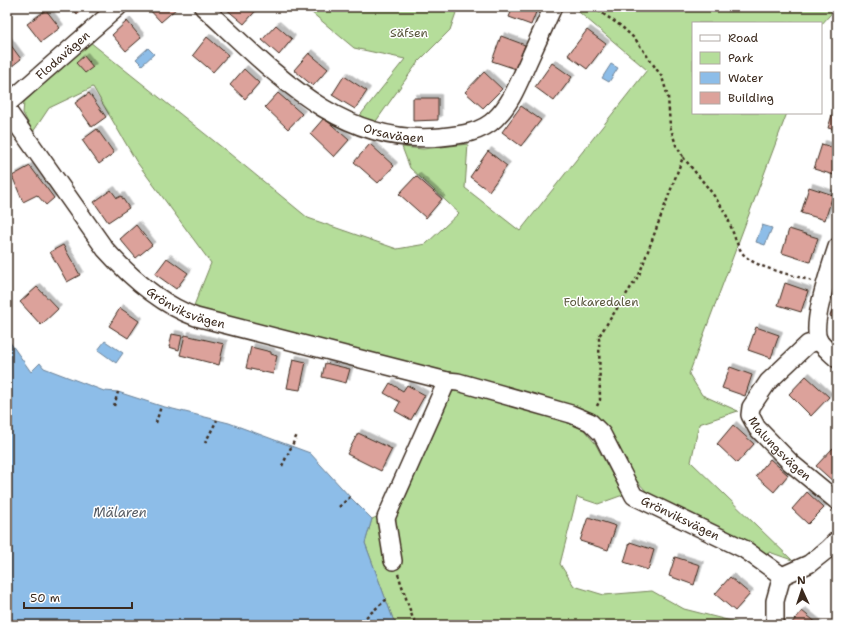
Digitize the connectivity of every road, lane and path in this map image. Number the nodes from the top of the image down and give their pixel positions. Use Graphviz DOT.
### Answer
graph roads {
  1 [pos="118,7"];
  2 [pos="203,7"];
  3 [pos="553,7"];
  4 [pos="593,7"];
  5 [pos="7,104"];
  6 [pos="7,110"];
  7 [pos="683,157"];
  8 [pos="837,247"];
  9 [pos="826,286"];
  10 [pos="819,341"];
  11 [pos="837,358"];
  12 [pos="447,381"];
  13 [pos="118,392"];
  14 [pos="114,406"];
  15 [pos="161,406"];
  16 [pos="217,420"];
  17 [pos="590,422"];
  18 [pos="156,423"];
  19 [pos="297,435"];
  20 [pos="205,443"];
  21 [pos="282,466"];
  22 [pos="350,497"];
  23 [pos="837,502"];
  24 [pos="339,507"];
  25 [pos="837,540"];
  26 [pos="393,561"];
  27 [pos="782,576"];
  28 [pos="388,598"];
  29 [pos="356,625"];
  30 [pos="419,625"];
  31 [pos="775,625"];
  1 -- 5 [label="street, Flodavägen"];
  2 -- 3 [label="street, Orsavägen"];
  4 -- 7 [label="path"];
  6 -- 12 [label="street, Grönviksvägen"];
  7 -- 9 [label="path"];
  7 -- 17 [label="path"];
  8 -- 9 [label="street"];
  9 -- 10 [label="street"];
  10 -- 11 [label="street"];
  10 -- 23 [label="street, Malungsvägen"];
  12 -- 17 [label="street, Grönviksvägen"];
  12 -- 26 [label="street"];
  13 -- 14 [label="path"];
  15 -- 18 [label="path"];
  16 -- 20 [label="path"];
  17 -- 27 [label="street, Grönviksvägen"];
  19 -- 21 [label="path"];
  22 -- 24 [label="path"];
  25 -- 27 [label="street"];
  26 -- 30 [label="path"];
  27 -- 31 [label="street"];
  28 -- 29 [label="path"];
}
